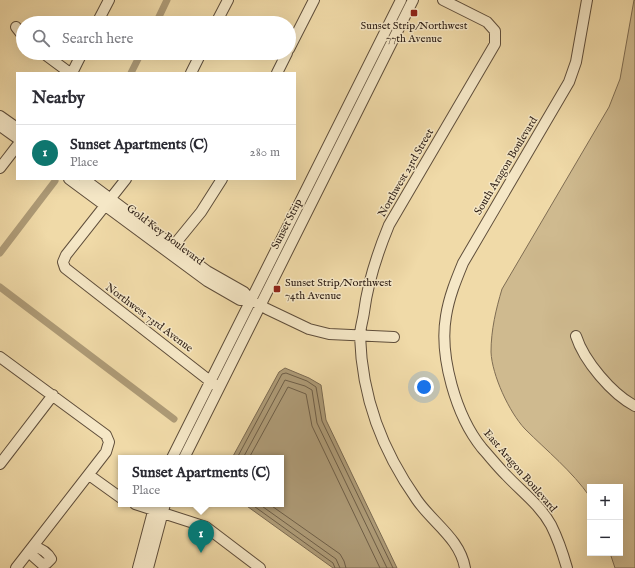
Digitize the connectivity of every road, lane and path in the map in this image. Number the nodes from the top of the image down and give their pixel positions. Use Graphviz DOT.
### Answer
graph roads {
  1 [pos="109,0"];
  2 [pos="228,0"];
  3 [pos="314,0"];
  4 [pos="401,0"];
  5 [pos="413,0"];
  6 [pos="443,0"];
  7 [pos="587,0"];
  8 [pos="101,16"];
  9 [pos="220,16"];
  10 [pos="296,35"];
  11 [pos="53,60"];
  12 [pos="78,60"];
  13 [pos="198,60"];
  14 [pos="284,60"];
  15 [pos="70,72"];
  16 [pos="72,72"];
  17 [pos="192,72"];
  18 [pos="278,72"];
  19 [pos="0,116"];
  20 [pos="0,126"];
  21 [pos="16,127"];
  22 [pos="16,137"];
  23 [pos="16,147"];
  24 [pos="0,168"];
  25 [pos="72,180"];
  26 [pos="85,180"];
  27 [pos="125,180"];
  28 [pos="221,180"];
  29 [pos="108,202"];
  30 [pos="171,250"];
  31 [pos="256,302"];
  32 [pos="360,335"];
  33 [pos="576,336"];
  34 [pos="394,337"];
  35 [pos="446,342"];
  36 [pos="0,357"];
  37 [pos="214,384"];
  38 [pos="53,395"];
  39 [pos="635,406"];
  40 [pos="174,455"];
  41 [pos="185,455"];
  42 [pos="0,464"];
  43 [pos="89,475"];
  44 [pos="118,496"];
  45 [pos="159,507"];
  46 [pos="16,568"];
  47 [pos="138,568"];
  48 [pos="148,568"];
  49 [pos="260,568"];
  50 [pos="465,568"];
  51 [pos="567,568"];
  1 -- 8 [label="street"];
  2 -- 9 [label="street"];
  3 -- 10 [label="street"];
  4 -- 31 [label="street, Sunset Strip"];
  5 -- 31 [label="street, Sunset Strip"];
  6 -- 32 [label="street, Northwest 23rd Street"];
  7 -- 35 [label="street, South Aragon Boulevard"];
  11 -- 15 [label="street"];
  12 -- 16 [label="street"];
  13 -- 17 [label="street"];
  14 -- 18 [label="street"];
  19 -- 21 [label="street"];
  20 -- 22 [label="street"];
  23 -- 24 [label="street"];
  25 -- 29 [label="street, Gold Key Boulevard"];
  26 -- 29 [label="street, Gold Key Boulevard"];
  27 -- 29 [label="street"];
  28 -- 30 [label="street"];
  29 -- 30 [label="street, Gold Key Boulevard"];
  29 -- 37 [label="street, Northwest 73rd Avenue"];
  30 -- 31 [label="street, Gold Key Boulevard"];
  31 -- 32 [label="street, Gold Key Boulevard"];
  31 -- 37 [label="street, Sunset Strip"];
  32 -- 34 [label="street, Gold Key Boulevard"];
  32 -- 50 [label="street"];
  33 -- 39 [label="street"];
  35 -- 51 [label="street, East Aragon Boulevard"];
  36 -- 38 [label="street"];
  37 -- 40 [label="street, Sunset Strip"];
  37 -- 41 [label="street, Sunset Strip"];
  38 -- 42 [label="street"];
  38 -- 43 [label="street"];
  43 -- 44 [label="street"];
  43 -- 46 [label="street"];
  45 -- 47 [label="street"];
  45 -- 48 [label="street"];
  45 -- 49 [label="street"];
}
